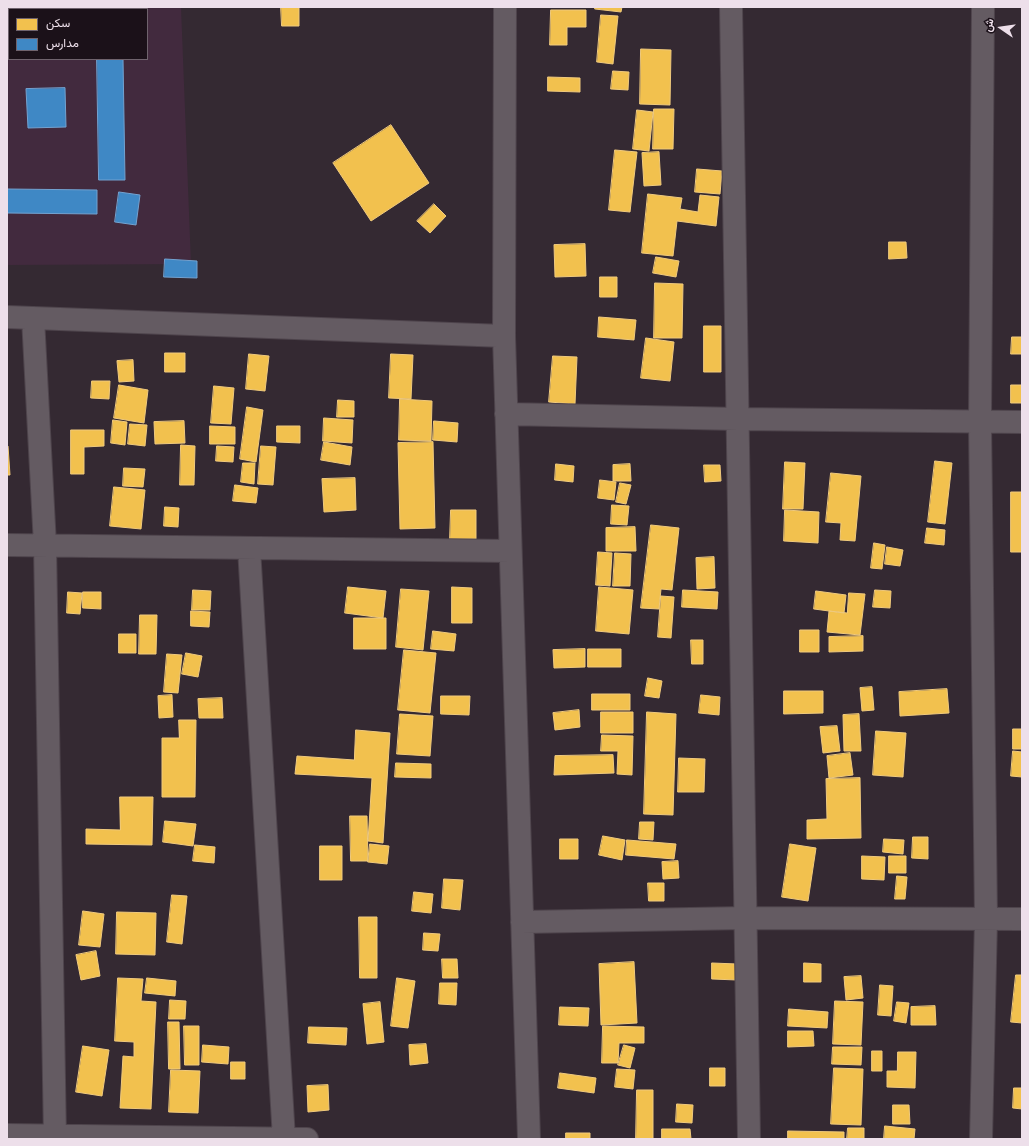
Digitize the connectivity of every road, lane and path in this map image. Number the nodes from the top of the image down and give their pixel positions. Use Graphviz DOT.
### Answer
graph roads {
  1 [pos="505,7"];
  2 [pos="731,7"];
  3 [pos="983,7"];
  4 [pos="7,317"];
  5 [pos="33,318"];
  6 [pos="504,336"];
  7 [pos="506,414"];
  8 [pos="738,420"];
  9 [pos="980,422"];
  10 [pos="1022,422"];
  11 [pos="7,545"];
  12 [pos="45,545"];
  13 [pos="248,548"];
  14 [pos="510,551"];
  15 [pos="746,918"];
  16 [pos="986,919"];
  17 [pos="1022,919"];
  18 [pos="522,922"];
  19 [pos="7,1136"];
  20 [pos="55,1137"];
  21 [pos="284,1139"];
  22 [pos="307,1139"];
  23 [pos="529,1139"];
  24 [pos="749,1139"];
  25 [pos="981,1139"];
  1 -- 6 [label="street"];
  2 -- 8 [label="street"];
  3 -- 9 [label="street"];
  4 -- 5 [label="street"];
  5 -- 6 [label="street"];
  5 -- 12 [label="street"];
  6 -- 7 [label="street"];
  7 -- 8 [label="street"];
  7 -- 14 [label="street"];
  8 -- 9 [label="street"];
  8 -- 15 [label="street"];
  9 -- 10 [label="street"];
  9 -- 16 [label="street"];
  11 -- 12 [label="street"];
  12 -- 13 [label="street"];
  12 -- 20 [label="street"];
  13 -- 14 [label="street"];
  13 -- 21 [label="street"];
  14 -- 18 [label="street"];
  15 -- 16 [label="street"];
  15 -- 18 [label="street"];
  15 -- 24 [label="street"];
  16 -- 17 [label="street"];
  16 -- 25 [label="street"];
  18 -- 23 [label="street"];
  19 -- 20 [label="street"];
  20 -- 21 [label="street"];
  21 -- 22 [label="street"];
}
